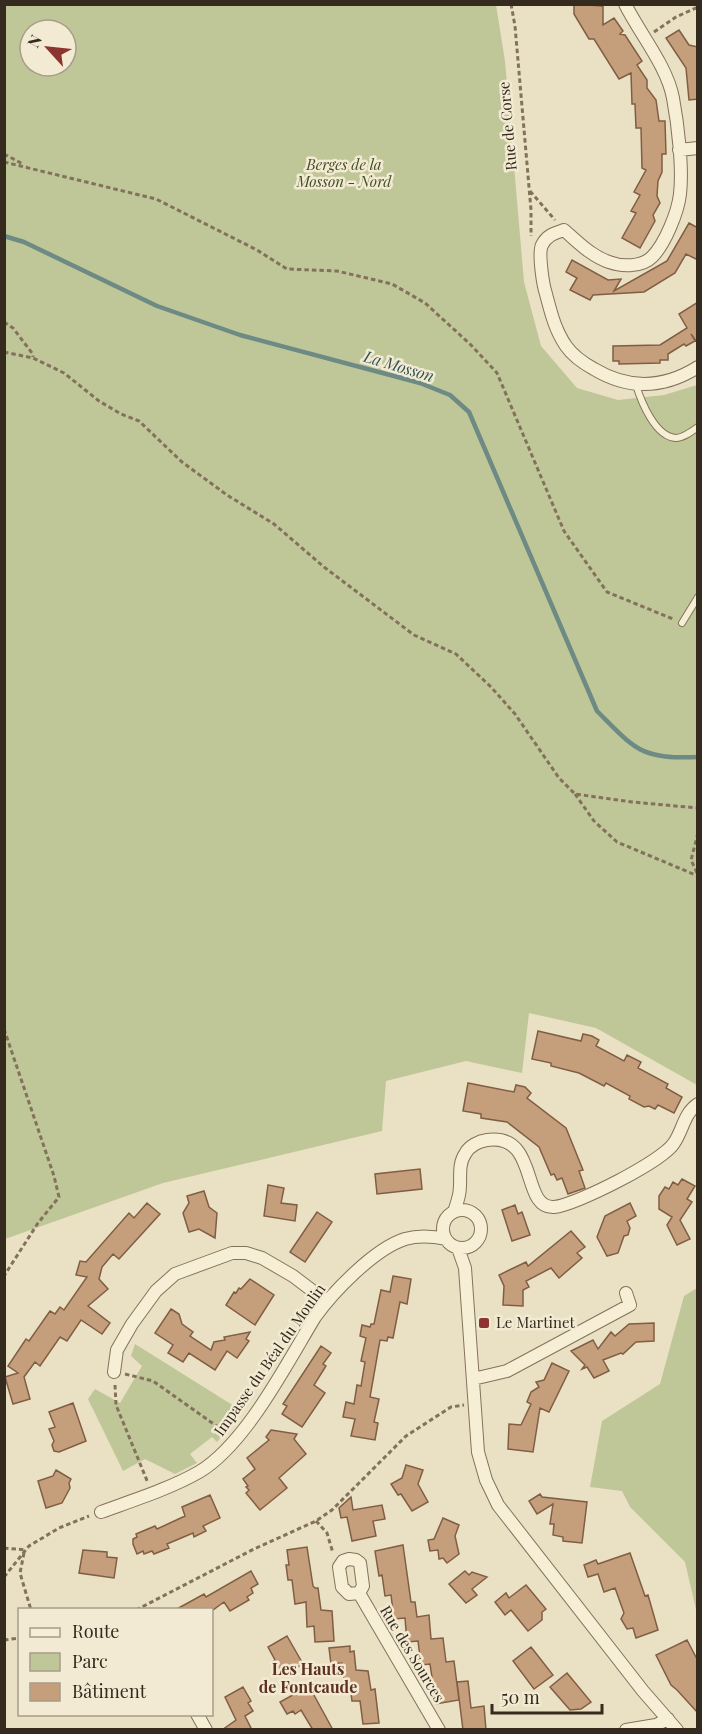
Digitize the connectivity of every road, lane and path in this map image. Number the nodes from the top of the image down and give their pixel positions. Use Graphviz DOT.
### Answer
graph roads {
  1 [pos="511,4"];
  2 [pos="625,4"];
  3 [pos="698,7"];
  4 [pos="645,38"];
  5 [pos="698,148"];
  6 [pos="679,150"];
  7 [pos="4,154"];
  8 [pos="4,162"];
  9 [pos="28,166"];
  10 [pos="529,190"];
  11 [pos="564,230"];
  12 [pos="531,244"];
  13 [pos="4,322"];
  14 [pos="4,352"];
  15 [pos="33,358"];
  16 [pos="698,367"];
  17 [pos="636,385"];
  18 [pos="698,428"];
  19 [pos="698,597"];
  20 [pos="682,623"];
  21 [pos="575,794"];
  22 [pos="698,808"];
  23 [pos="698,833"];
  24 [pos="698,875"];
  25 [pos="4,1029"];
  26 [pos="698,1104"];
  27 [pos="460,1211"];
  28 [pos="445,1233"];
  29 [pos="464,1247"];
  30 [pos="4,1276"];
  31 [pos="626,1293"];
  32 [pos="326,1302"];
  33 [pos="114,1372"];
  34 [pos="473,1379"];
  35 [pos="476,1403"];
  36 [pos="235,1439"];
  37 [pos="152,1493"];
  38 [pos="101,1512"];
  39 [pos="316,1521"];
  40 [pos="4,1548"];
  41 [pos="25,1551"];
  42 [pos="343,1562"];
  43 [pos="4,1577"];
  44 [pos="359,1593"];
  45 [pos="31,1608"];
  46 [pos="140,1608"];
  47 [pos="198,1716"];
  48 [pos="668,1719"];
  49 [pos="206,1730"];
  50 [pos="439,1730"];
  51 [pos="626,1730"];
  52 [pos="677,1730"];
  1 -- 10 [label="path, Rue de Corse"];
  2 -- 4 [label="street"];
  3 -- 4 [label="path"];
  4 -- 6 [label="street"];
  5 -- 6 [label="street"];
  6 -- 11 [label="street"];
  7 -- 9 [label="path"];
  8 -- 9 [label="path"];
  9 -- 20 [label="path"];
  10 -- 11 [label="path"];
  10 -- 12 [label="path, Rue de Corse"];
  11 -- 17 [label="street"];
  13 -- 15 [label="path"];
  14 -- 15 [label="path"];
  15 -- 21 [label="path"];
  16 -- 17 [label="street"];
  17 -- 18 [label="lane"];
  19 -- 20 [label="lane"];
  21 -- 22 [label="path"];
  21 -- 24 [label="path"];
  23 -- 24 [label="path"];
  25 -- 30 [label="path"];
  26 -- 27 [label="street"];
  27 -- 28 [label="street"];
  27 -- 29 [label="street"];
  28 -- 29 [label="street"];
  28 -- 32 [label="street, Impasse du Béal du Moulin"];
  29 -- 34 [label="street"];
  31 -- 34 [label="street"];
  32 -- 33 [label="street"];
  32 -- 36 [label="street, Impasse du Béal du Moulin"];
  33 -- 36 [label="path"];
  33 -- 37 [label="path"];
  34 -- 35 [label="street"];
  35 -- 39 [label="path"];
  35 -- 48 [label="street"];
  36 -- 37 [label="street, Impasse du Béal du Moulin"];
  37 -- 38 [label="street, Impasse du Béal du Moulin"];
  38 -- 41 [label="path"];
  39 -- 42 [label="path"];
  39 -- 46 [label="path"];
  40 -- 41 [label="path"];
  41 -- 43 [label="path"];
  41 -- 45 [label="path"];
  42 -- 44 [label="street, Rue des Sources"];
  42 -- 44 [label="street"];
  44 -- 50 [label="street, Rue des Sources"];
  47 -- 49 [label="street"];
  48 -- 51 [label="street"];
  48 -- 52 [label="street"];
}
